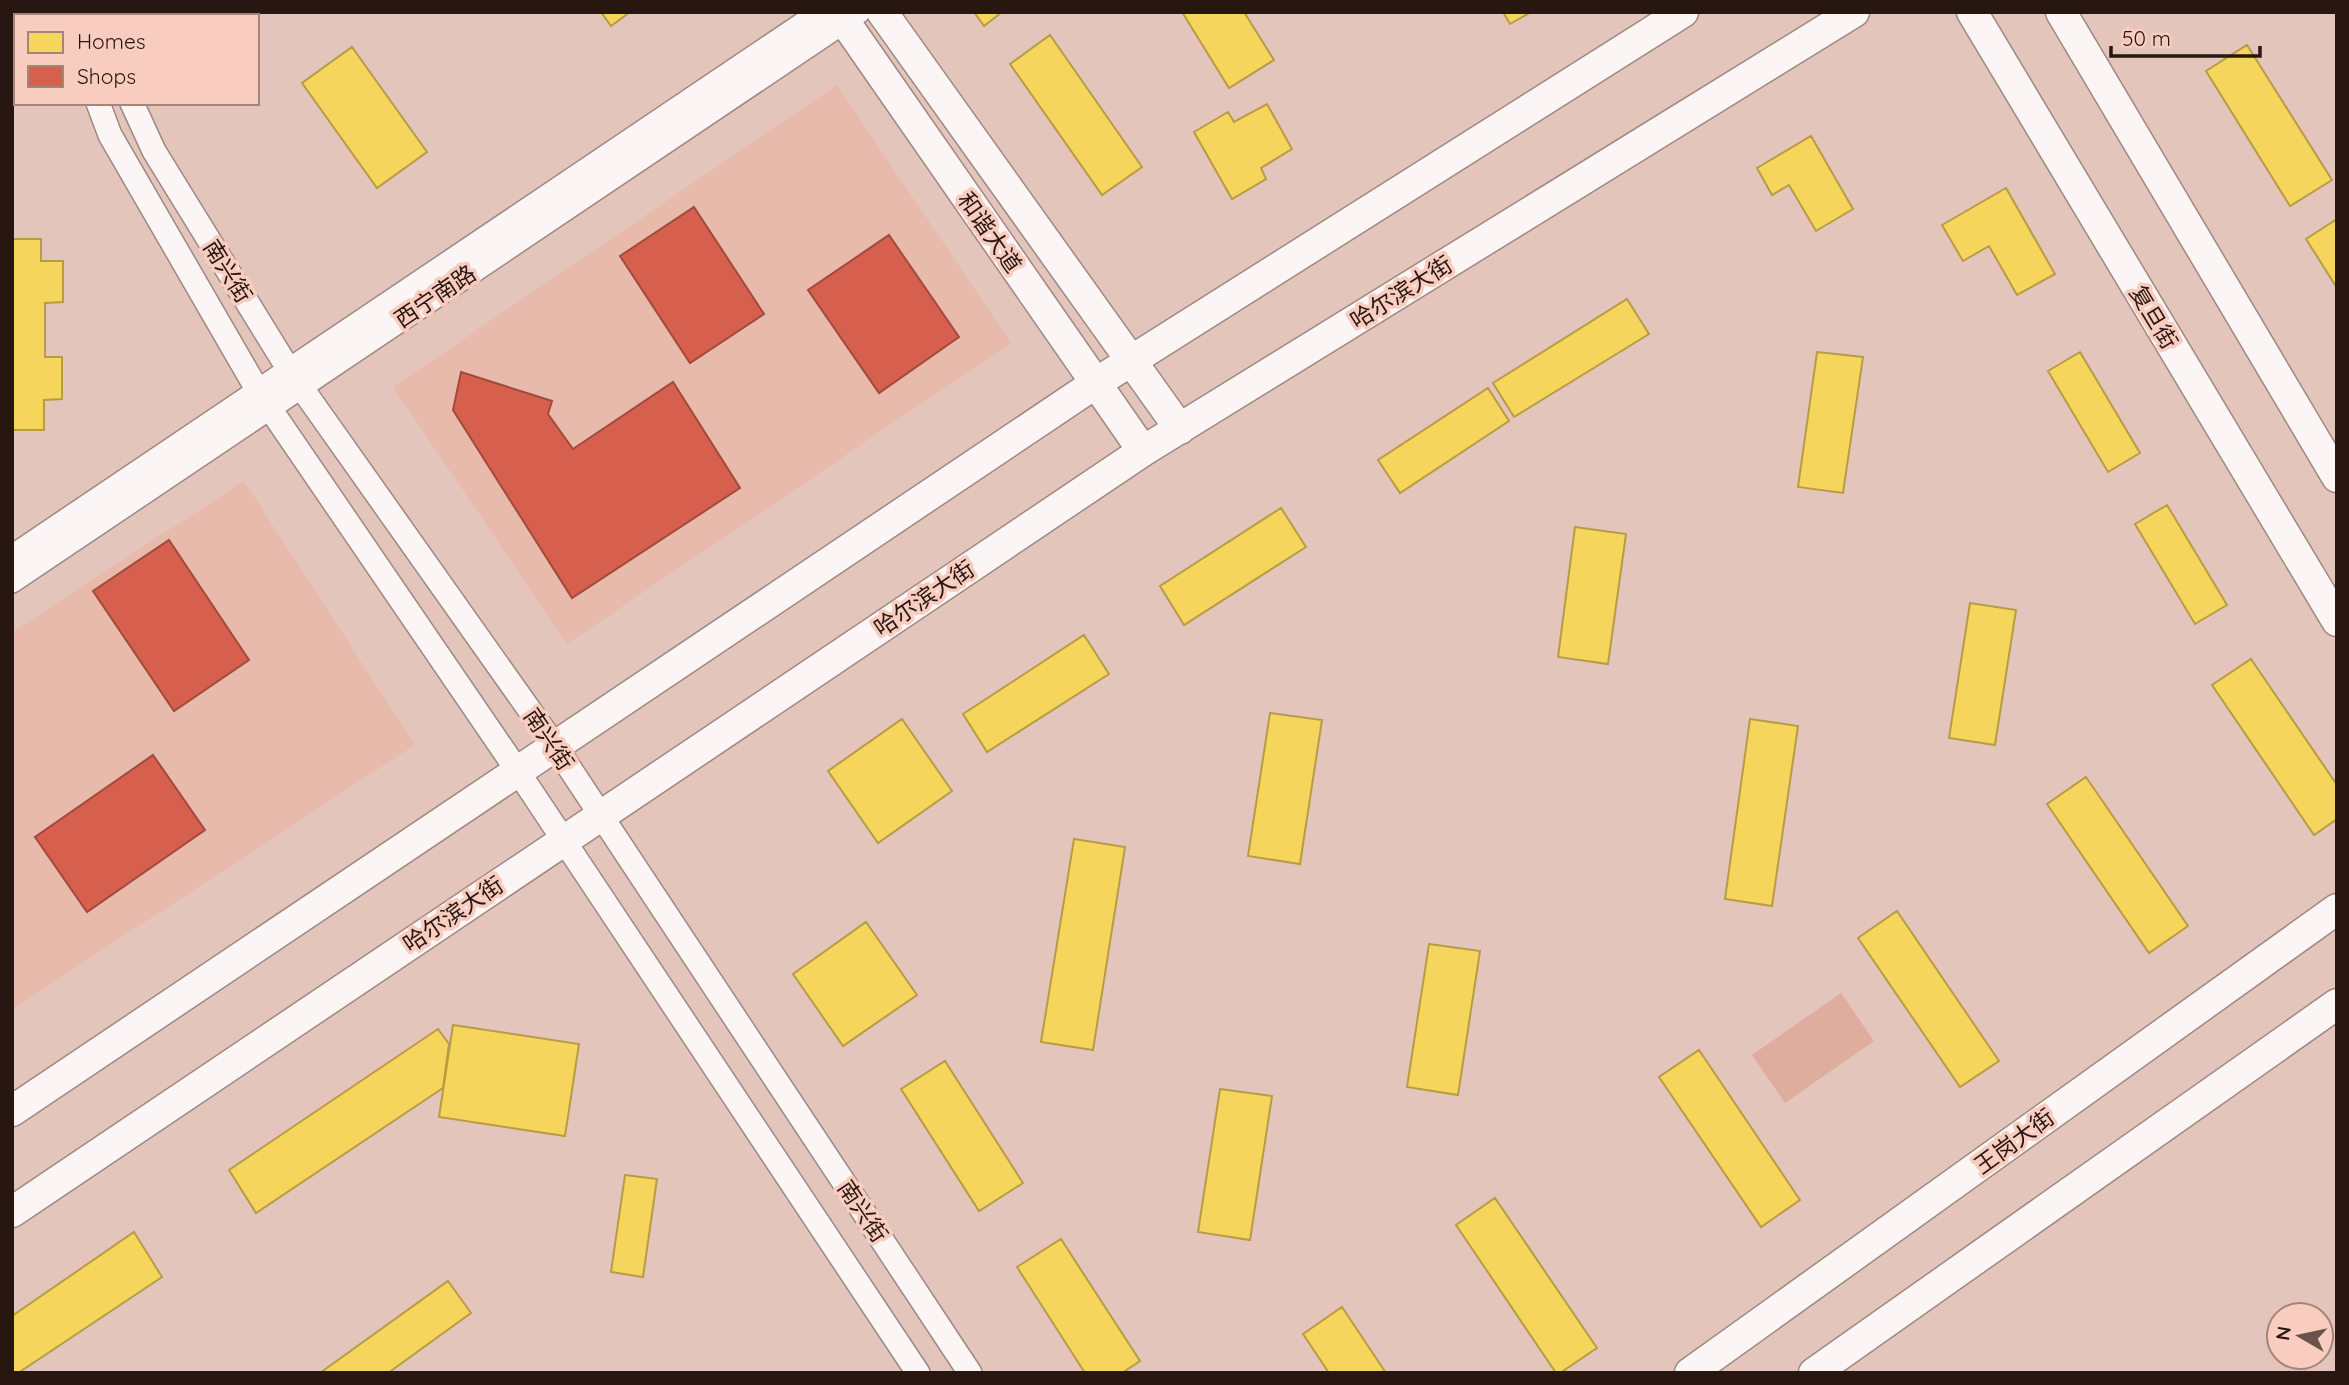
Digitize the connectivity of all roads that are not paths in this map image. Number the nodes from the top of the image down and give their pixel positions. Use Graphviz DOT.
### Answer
graph roads {
  1 [pos="882,12"];
  2 [pos="1683,12"];
  3 [pos="1854,12"];
  4 [pos="1972,12"];
  5 [pos="2061,12"];
  6 [pos="840,14"];
  7 [pos="99,105"];
  8 [pos="133,105"];
  9 [pos="1132,360"];
  10 [pos="295,378"];
  11 [pos="1096,383"];
  12 [pos="264,399"];
  13 [pos="1181,429"];
  14 [pos="1143,451"];
  15 [pos="2337,477"];
  16 [pos="12,557"];
  17 [pos="12,581"];
  18 [pos="2337,621"];
  19 [pos="555,746"];
  20 [pos="519,773"];
  21 [pos="601,816"];
  22 [pos="562,840"];
  23 [pos="2337,909"];
  24 [pos="2337,1004"];
  25 [pos="12,1111"];
  26 [pos="12,1212"];
  27 [pos="918,1373"];
  28 [pos="970,1373"];
  29 [pos="1690,1373"];
  30 [pos="1814,1373"];
  1 -- 9 [label="main road, 和谐大道"];
  2 -- 9 [label="main road"];
  3 -- 13 [label="main road, 哈尔滨大街"];
  4 -- 18 [label="main road, 复旦街"];
  5 -- 15 [label="main road"];
  6 -- 10 [label="street, 西宁南路"];
  6 -- 11 [label="main road, 和谐大道"];
  7 -- 12 [label="street, 南兴街"];
  8 -- 10 [label="street, 南兴街"];
  9 -- 11 [label="main road"];
  9 -- 13 [label="main road, 和谐大道"];
  10 -- 12 [label="street, 西宁南路"];
  10 -- 19 [label="street, 南兴街"];
  11 -- 14 [label="main road, 和谐大道"];
  11 -- 19 [label="main road"];
  12 -- 16 [label="street, 西宁南路"];
  12 -- 17 [label="street, 西宁南路"];
  12 -- 20 [label="street, 南兴街"];
  13 -- 14 [label="main road, 哈尔滨大街"];
  14 -- 21 [label="main road, 哈尔滨大街"];
  19 -- 20 [label="main road"];
  19 -- 21 [label="street, 南兴街"];
  20 -- 22 [label="street, 南兴街"];
  20 -- 25 [label="main road"];
  21 -- 22 [label="main road, 哈尔滨大街"];
  21 -- 28 [label="street, 南兴街"];
  22 -- 26 [label="main road, 哈尔滨大街"];
  22 -- 27 [label="street, 南兴街"];
  23 -- 29 [label="main road, 王岗大街"];
  24 -- 30 [label="main road"];
}
